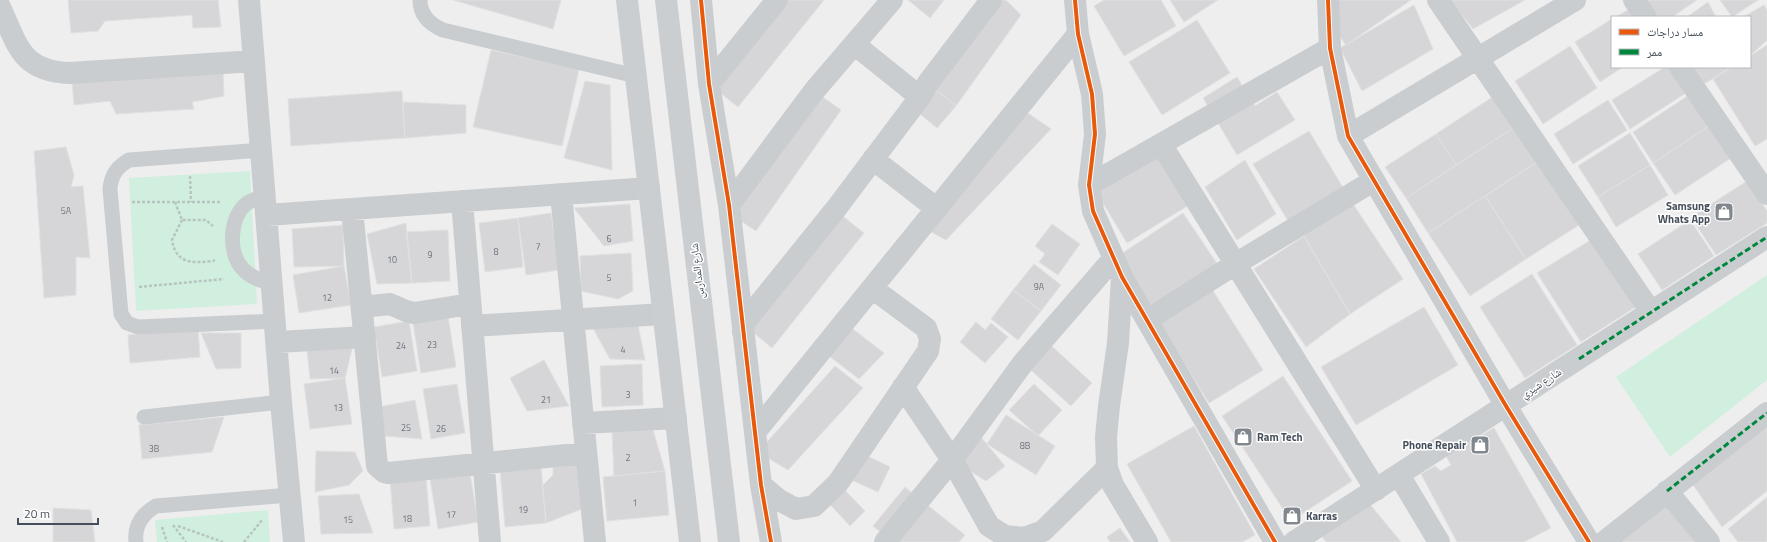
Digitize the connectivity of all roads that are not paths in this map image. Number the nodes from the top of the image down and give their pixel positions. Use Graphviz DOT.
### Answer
graph roads {
  1 [pos="249,0"];
  2 [pos="420,0"];
  3 [pos="627,0"];
  4 [pos="666,0"];
  5 [pos="701,0"];
  6 [pos="777,0"];
  7 [pos="892,0"];
  8 [pos="991,0"];
  9 [pos="1075,0"];
  10 [pos="1328,0"];
  11 [pos="1438,0"];
  12 [pos="1574,0"];
  13 [pos="1634,0"];
  14 [pos="0,7"];
  15 [pos="1645,16"];
  16 [pos="1078,34"];
  17 [pos="854,44"];
  18 [pos="1330,48"];
  19 [pos="1478,58"];
  20 [pos="254,61"];
  21 [pos="1681,68"];
  22 [pos="636,76"];
  23 [pos="709,84"];
  24 [pos="920,97"];
  25 [pos="1348,136"];
  26 [pos="1161,144"];
  27 [pos="262,150"];
  28 [pos="873,159"];
  29 [pos="1373,181"];
  30 [pos="1089,186"];
  31 [pos="649,188"];
  32 [pos="561,194"];
  33 [pos="1767,194"];
  34 [pos="462,201"];
  35 [pos="261,204"];
  36 [pos="729,205"];
  37 [pos="352,209"];
  38 [pos="937,209"];
  39 [pos="1767,237"];
  40 [pos="1236,263"];
  41 [pos="1118,268"];
  42 [pos="273,283"];
  43 [pos="872,288"];
  44 [pos="470,304"];
  45 [pos="362,307"];
  46 [pos="1651,312"];
  47 [pos="663,314"];
  48 [pos="573,319"];
  49 [pos="1147,320"];
  50 [pos="276,321"];
  51 [pos="472,326"];
  52 [pos="743,332"];
  53 [pos="365,337"];
  54 [pos="278,342"];
  55 [pos="903,387"];
  56 [pos="281,402"];
  57 [pos="1506,406"];
  58 [pos="1767,413"];
  59 [pos="144,417"];
  60 [pos="676,418"];
  61 [pos="583,423"];
  62 [pos="756,431"];
  63 [pos="586,453"];
  64 [pos="952,460"];
  65 [pos="484,463"];
  66 [pos="1107,468"];
  67 [pos="1400,475"];
  68 [pos="761,485"];
  69 [pos="1376,490"];
  70 [pos="1667,491"];
  71 [pos="290,495"];
  72 [pos="1321,535"];
  73 [pos="136,542"];
  74 [pos="294,542"];
  75 [pos="490,542"];
  76 [pos="595,542"];
  77 [pos="690,542"];
  78 [pos="729,542"];
  79 [pos="771,542"];
  80 [pos="885,542"];
  81 [pos="1147,542"];
  82 [pos="1275,542"];
  83 [pos="1294,542"];
  84 [pos="1439,542"];
  85 [pos="1589,542"];
  86 [pos="1604,542"];
  87 [pos="1709,542"];
  1 -- 20 [label="street"];
  2 -- 22 [label="lane"];
  3 -- 22 [label="street"];
  4 -- 78 [label="street, شارع المدارس"];
  5 -- 23 [label="street"];
  6 -- 23 [label="street"];
  7 -- 17 [label="street"];
  8 -- 24 [label="street"];
  9 -- 16 [label="street"];
  10 -- 18 [label="street"];
  11 -- 19 [label="street"];
  12 -- 19 [label="street"];
  13 -- 15 [label="street"];
  14 -- 20 [label="street"];
  16 -- 30 [label="street"];
  16 -- 38 [label="street"];
  17 -- 24 [label="street"];
  17 -- 36 [label="street"];
  18 -- 25 [label="street"];
  18 -- 26 [label="street"];
  19 -- 25 [label="street"];
  19 -- 46 [label="street"];
  20 -- 27 [label="street"];
  21 -- 33 [label="street"];
  22 -- 31 [label="street"];
  23 -- 36 [label="street"];
  24 -- 28 [label="street"];
  25 -- 29 [label="street"];
  26 -- 30 [label="street"];
  26 -- 40 [label="street"];
  27 -- 35 [label="street"];
  27 -- 50 [label="lane"];
  28 -- 38 [label="street"];
  28 -- 52 [label="street"];
  29 -- 40 [label="street"];
  29 -- 57 [label="street"];
  30 -- 41 [label="street"];
  31 -- 32 [label="street"];
  31 -- 47 [label="street"];
  32 -- 34 [label="street"];
  32 -- 48 [label="street"];
  34 -- 37 [label="street"];
  34 -- 44 [label="street"];
  35 -- 37 [label="street"];
  35 -- 42 [label="street"];
  35 -- 42 [label="lane"];
  36 -- 52 [label="street"];
  37 -- 45 [label="street"];
  38 -- 43 [label="street"];
  39 -- 46 [label="street, شارع شيري"];
  40 -- 49 [label="street"];
  40 -- 69 [label="street"];
  41 -- 49 [label="street"];
  41 -- 64 [label="street"];
  41 -- 66 [label="street"];
  42 -- 50 [label="street"];
  43 -- 55 [label="street"];
  43 -- 62 [label="street"];
  44 -- 45 [label="street"];
  44 -- 51 [label="street"];
  45 -- 53 [label="street"];
  46 -- 57 [label="street, شارع شيري"];
  47 -- 48 [label="street"];
  47 -- 60 [label="street"];
  48 -- 51 [label="street"];
  48 -- 61 [label="street"];
  49 -- 82 [label="street"];
  50 -- 54 [label="street"];
  51 -- 65 [label="street"];
  52 -- 62 [label="street"];
  53 -- 54 [label="street"];
  53 -- 65 [label="street"];
  54 -- 56 [label="street"];
  55 -- 64 [label="street"];
  55 -- 68 [label="street"];
  56 -- 59 [label="lane"];
  56 -- 71 [label="street"];
  57 -- 67 [label="street, شارع شيري"];
  57 -- 85 [label="street"];
  58 -- 70 [label="street"];
  60 -- 61 [label="street"];
  60 -- 77 [label="street"];
  61 -- 63 [label="street"];
  62 -- 68 [label="street"];
  63 -- 65 [label="street"];
  63 -- 76 [label="street"];
  64 -- 66 [label="street"];
  64 -- 80 [label="street"];
  65 -- 75 [label="street"];
  66 -- 81 [label="street"];
  67 -- 69 [label="street, شارع شيري"];
  67 -- 84 [label="street"];
  68 -- 79 [label="street"];
  69 -- 72 [label="street, شارع شيري"];
  70 -- 86 [label="street"];
  70 -- 87 [label="street"];
  71 -- 73 [label="lane"];
  71 -- 74 [label="street"];
  72 -- 83 [label="street, شارع شيري"];
}
